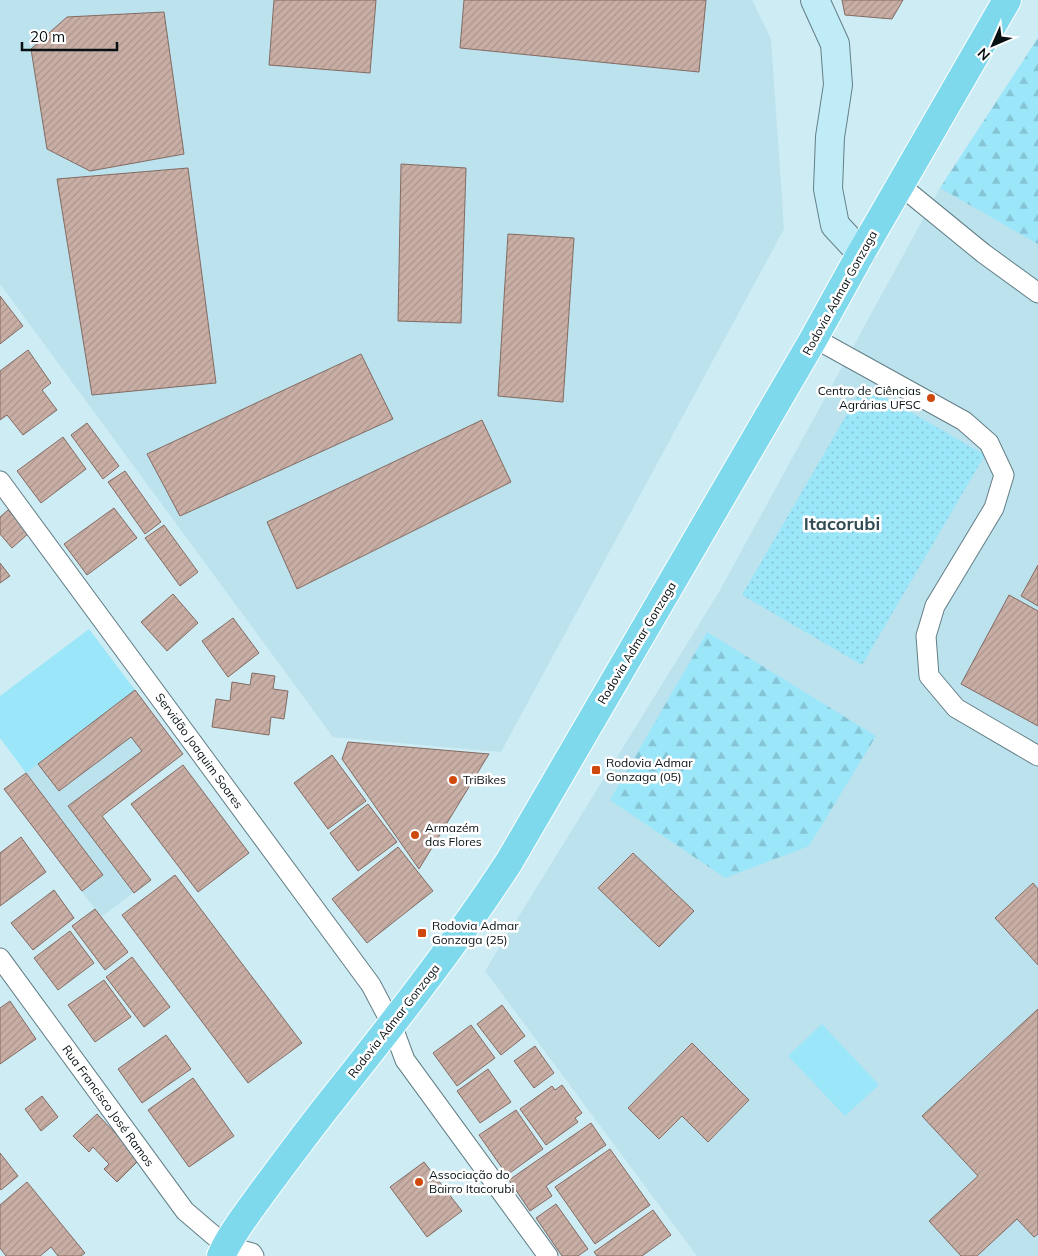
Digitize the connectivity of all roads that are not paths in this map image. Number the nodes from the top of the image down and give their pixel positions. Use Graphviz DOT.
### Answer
graph roads {
  1 [pos="815,0"];
  2 [pos="1006,0"];
  3 [pos="900,186"];
  4 [pos="861,254"];
  5 [pos="1038,293"];
  6 [pos="814,338"];
  7 [pos="0,481"];
  8 [pos="1038,756"];
  9 [pos="0,958"];
  10 [pos="392,1025"];
  11 [pos="223,1251"];
  12 [pos="254,1256"];
  13 [pos="548,1256"];
  1 -- 4 [label="main road"];
  2 -- 3 [label="main road, Rodovia Admar Gonzaga"];
  3 -- 4 [label="main road, Rodovia Admar Gonzaga"];
  3 -- 5 [label="lane"];
  4 -- 6 [label="main road, Rodovia Admar Gonzaga"];
  6 -- 8 [label="lane"];
  6 -- 10 [label="main road, Rodovia Admar Gonzaga"];
  7 -- 10 [label="lane, Servidão Joaquim Soares"];
  9 -- 11 [label="lane, Rua Francisco José Ramos"];
  10 -- 11 [label="main road, Rodovia Admar Gonzaga"];
  10 -- 13 [label="lane, Servidão Joaquim Soares"];
  11 -- 12 [label="lane"];
}
